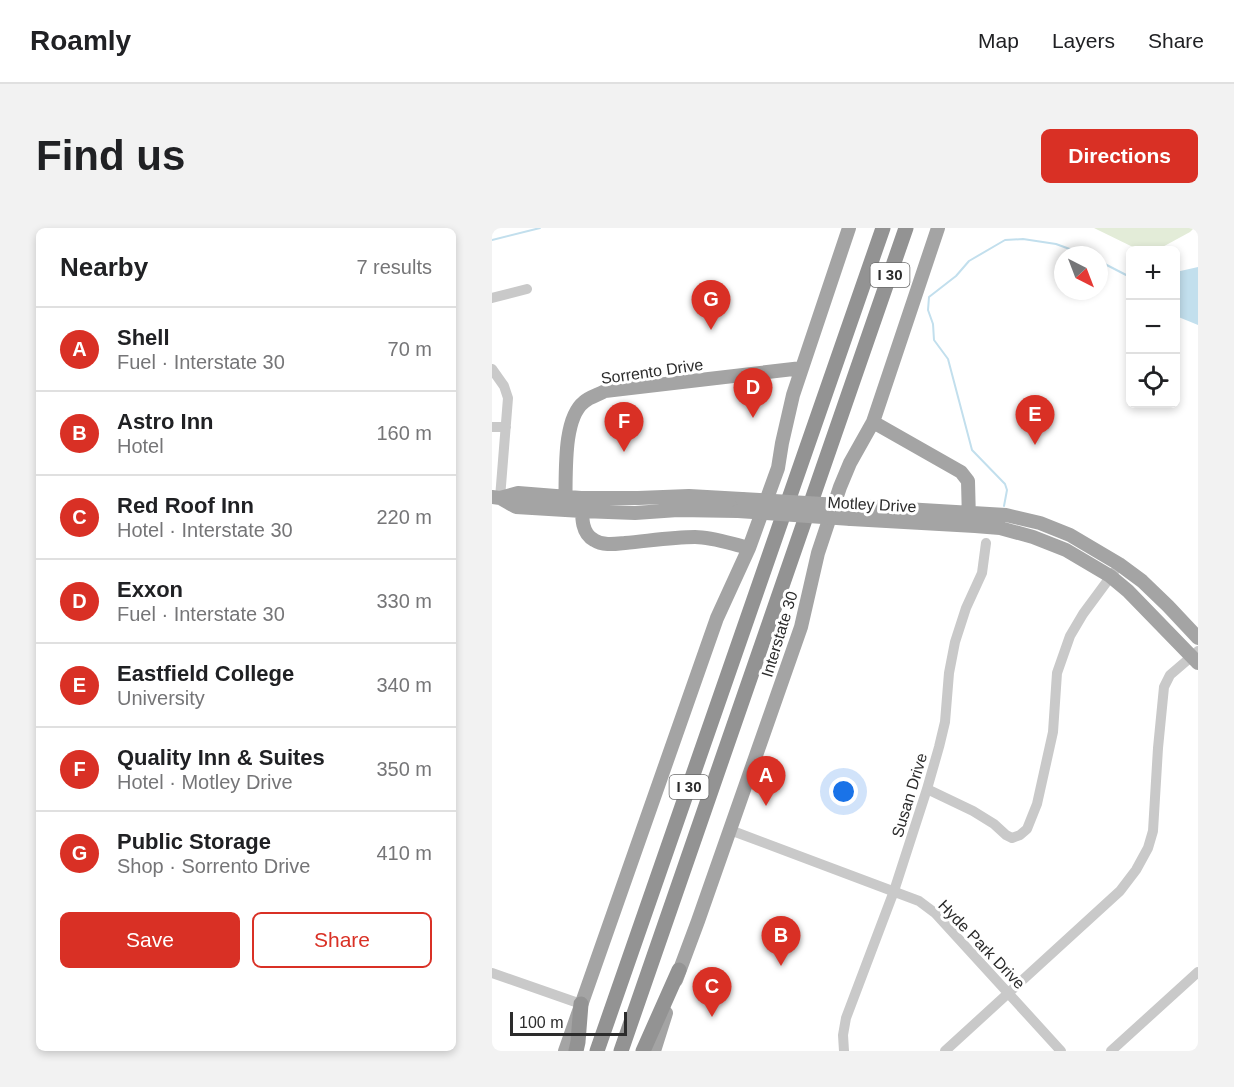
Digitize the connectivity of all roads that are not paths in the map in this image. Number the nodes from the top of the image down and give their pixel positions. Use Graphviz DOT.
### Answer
graph roads {
  1 [pos="849,228"];
  2 [pos="883,228"];
  3 [pos="906,228"];
  4 [pos="938,228"];
  5 [pos="527,289"];
  6 [pos="492,298"];
  7 [pos="802,368"];
  8 [pos="492,369"];
  9 [pos="873,422"];
  10 [pos="492,427"];
  11 [pos="506,427"];
  12 [pos="496,497"];
  13 [pos="565,503"];
  14 [pos="582,504"];
  15 [pos="969,519"];
  16 [pos="986,543"];
  17 [pos="749,548"];
  18 [pos="1119,564"];
  19 [pos="1110,576"];
  20 [pos="1198,638"];
  21 [pos="1196,657"];
  22 [pos="927,789"];
  23 [pos="730,830"];
  24 [pos="894,891"];
  25 [pos="679,970"];
  26 [pos="1198,972"];
  27 [pos="492,973"];
  28 [pos="1008,992"];
  29 [pos="581,1004"];
  30 [pos="566,1051"];
  31 [pos="576,1051"];
  32 [pos="597,1051"];
  33 [pos="621,1051"];
  34 [pos="643,1051"];
  35 [pos="654,1051"];
  36 [pos="844,1051"];
  37 [pos="945,1051"];
  38 [pos="1061,1051"];
  39 [pos="1111,1051"];
  1 -- 7 [label="main road"];
  2 -- 32 [label="highway, I 30"];
  3 -- 33 [label="highway, I 30"];
  4 -- 9 [label="main road, Interstate 30"];
  5 -- 6 [label="street"];
  7 -- 13 [label="main road, Sorrento Drive"];
  7 -- 17 [label="main road"];
  8 -- 11 [label="street"];
  9 -- 15 [label="main road"];
  9 -- 23 [label="main road, Interstate 30"];
  10 -- 11 [label="street"];
  11 -- 12 [label="street"];
  12 -- 13 [label="main road, Motley Drive"];
  13 -- 14 [label="main road, Motley Drive"];
  14 -- 15 [label="main road, Motley Drive, bridge"];
  14 -- 17 [label="main road"];
  15 -- 18 [label="main road, Motley Drive"];
  15 -- 19 [label="main road, Motley Drive"];
  16 -- 22 [label="street, Susan Drive"];
  17 -- 29 [label="main road"];
  18 -- 19 [label="street"];
  18 -- 20 [label="main road, Motley Drive"];
  19 -- 21 [label="main road, Motley Drive"];
  19 -- 22 [label="street"];
  21 -- 28 [label="street"];
  22 -- 24 [label="street, Susan Drive"];
  23 -- 24 [label="street, Hyde Park Drive"];
  23 -- 25 [label="main road, Interstate 30"];
  24 -- 28 [label="street, Hyde Park Drive"];
  24 -- 36 [label="street, Susan Drive"];
  25 -- 34 [label="highway"];
  25 -- 35 [label="main road, Interstate 30"];
  26 -- 39 [label="street"];
  27 -- 29 [label="street"];
  28 -- 37 [label="street"];
  28 -- 38 [label="street, Hyde Park Drive"];
  29 -- 30 [label="main road"];
  29 -- 31 [label="highway"];
}
